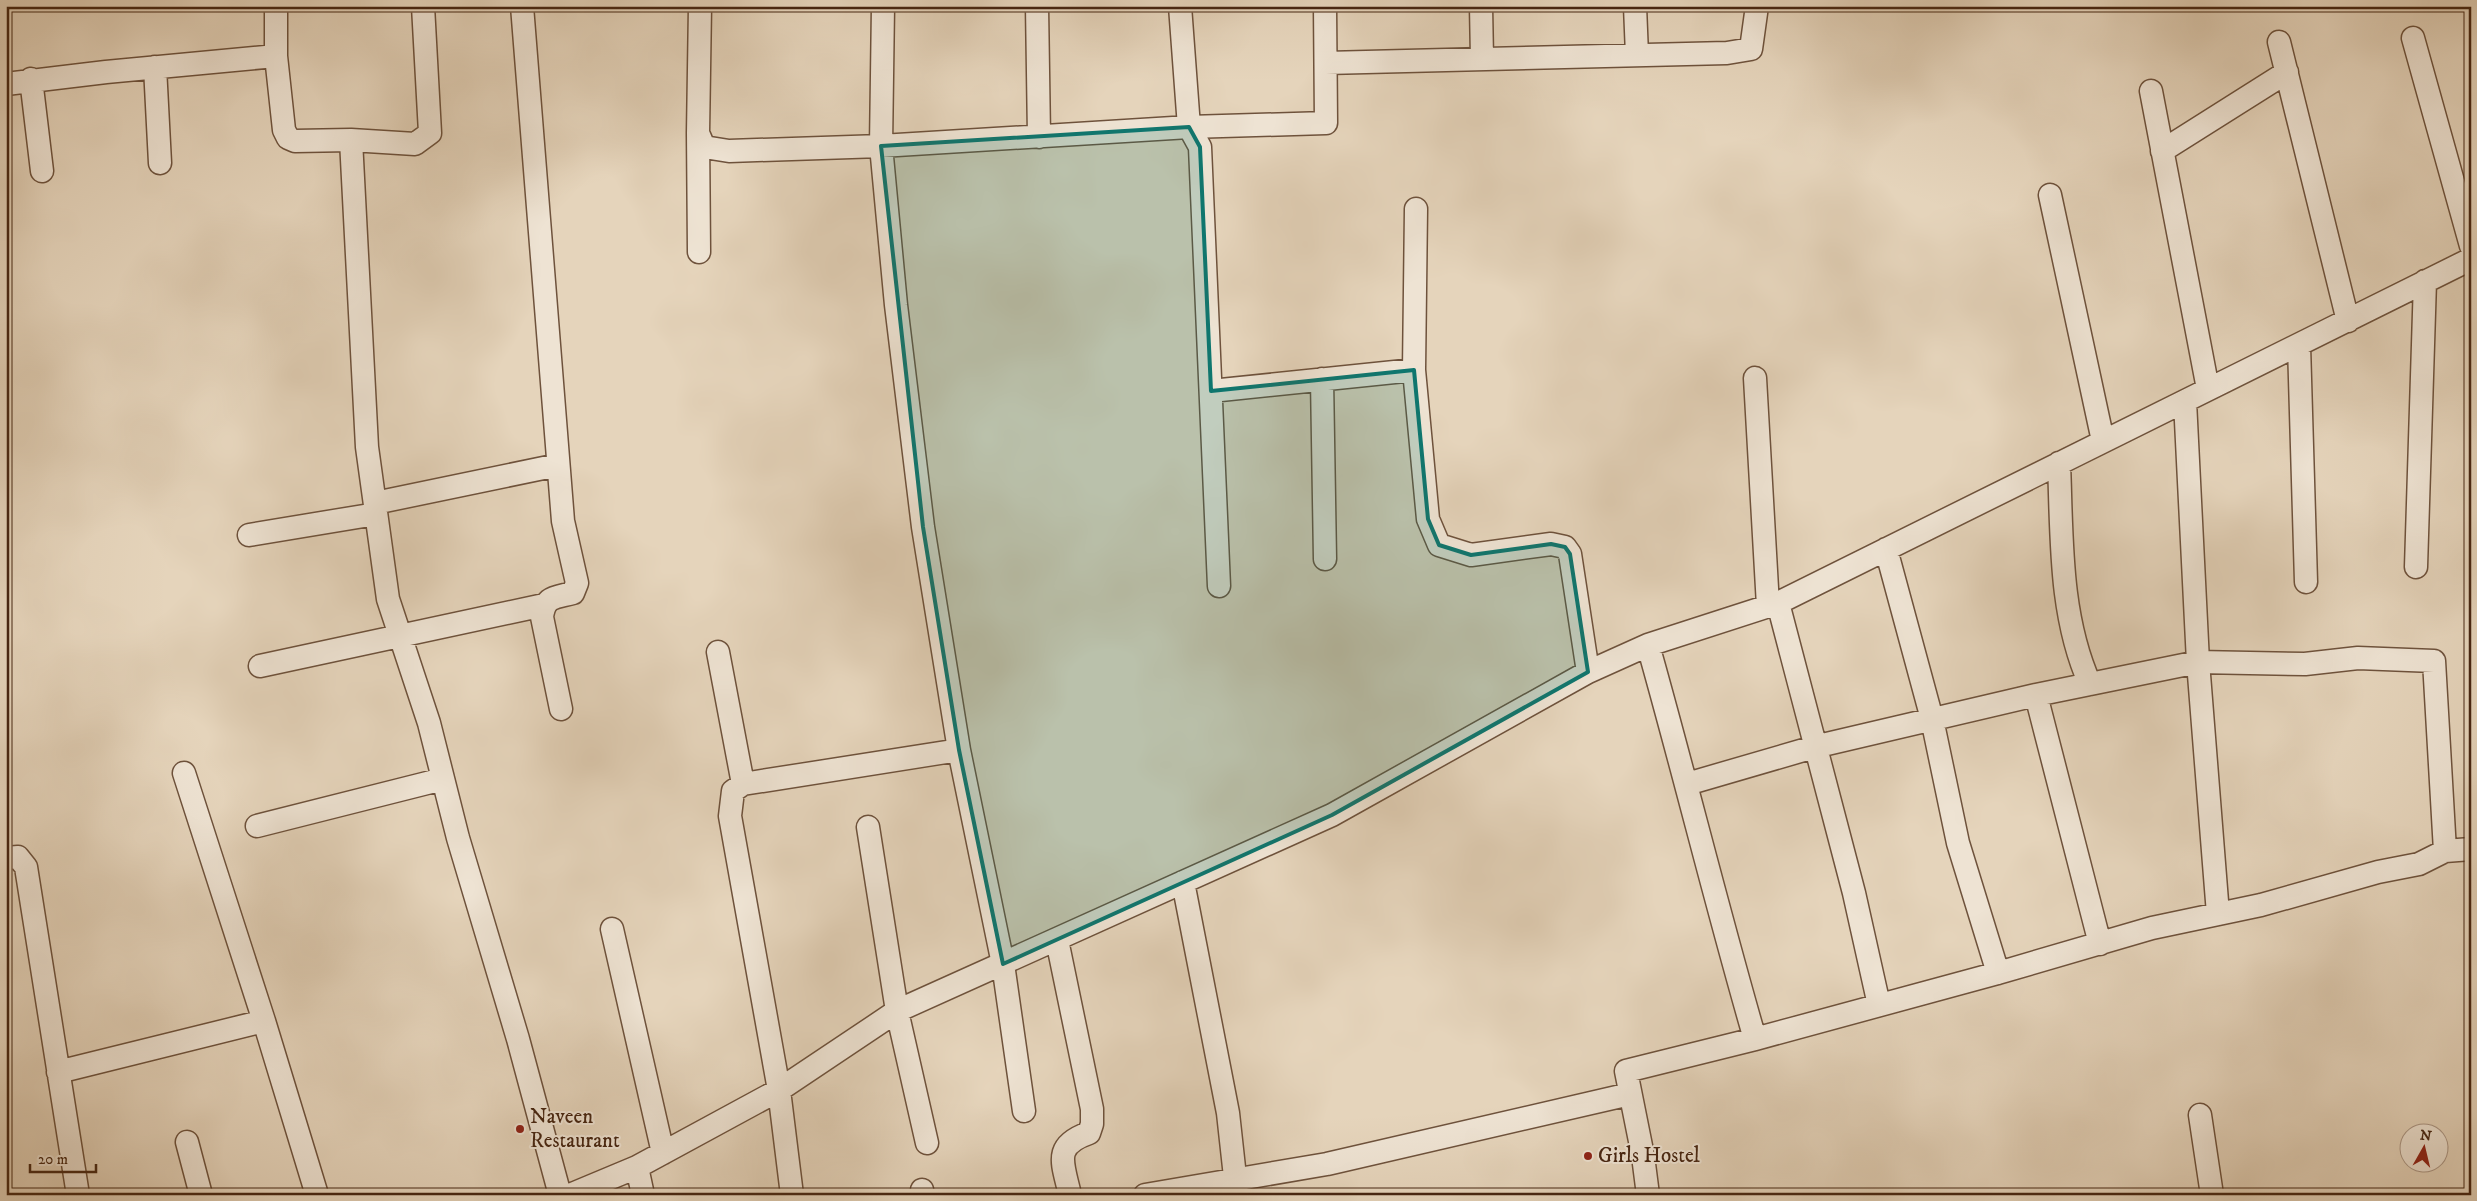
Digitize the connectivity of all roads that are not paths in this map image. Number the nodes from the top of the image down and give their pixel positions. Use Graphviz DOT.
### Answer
graph roads {
  1 [pos="276,6"];
  2 [pos="423,6"];
  3 [pos="522,6"];
  4 [pos="700,6"];
  5 [pos="884,6"];
  6 [pos="1038,6"];
  7 [pos="1180,6"];
  8 [pos="1325,6"];
  9 [pos="1481,6"];
  10 [pos="1635,6"];
  11 [pos="1757,6"];
  12 [pos="2413,38"];
  13 [pos="2279,42"];
  14 [pos="1637,55"];
  15 [pos="276,56"];
  16 [pos="1482,59"];
  17 [pos="1326,63"];
  18 [pos="155,67"];
  19 [pos="2287,72"];
  20 [pos="32,80"];
  21 [pos="6,84"];
  22 [pos="2151,91"];
  23 [pos="1189,127"];
  24 [pos="698,133"];
  25 [pos="1039,137"];
  26 [pos="351,140"];
  27 [pos="881,146"];
  28 [pos="2162,150"];
  29 [pos="160,163"];
  30 [pos="42,171"];
  31 [pos="2050,194"];
  32 [pos="1416,209"];
  33 [pos="2471,246"];
  34 [pos="699,252"];
  35 [pos="2471,259"];
  36 [pos="2425,282"];
  37 [pos="2348,320"];
  38 [pos="2299,344"];
  39 [pos="1414,370"];
  40 [pos="1756,378"];
  41 [pos="1322,380"];
  42 [pos="2208,389"];
  43 [pos="1211,391"];
  44 [pos="2186,401"];
  45 [pos="2103,441"];
  46 [pos="2059,462"];
  47 [pos="558,465"];
  48 [pos="376,509"];
  49 [pos="249,535"];
  50 [pos="1886,549"];
  51 [pos="1325,559"];
  52 [pos="2416,567"];
  53 [pos="2306,582"];
  54 [pos="1219,586"];
  55 [pos="1773,604"];
  56 [pos="544,605"];
  57 [pos="400,635"];
  58 [pos="1648,645"];
  59 [pos="718,652"];
  60 [pos="2198,662"];
  61 [pos="260,666"];
  62 [pos="1588,672"];
  63 [pos="2090,684"];
  64 [pos="2036,695"];
  65 [pos="561,709"];
  66 [pos="1932,719"];
  67 [pos="1814,747"];
  68 [pos="959,750"];
  69 [pos="184,773"];
  70 [pos="443,779"];
  71 [pos="743,784"];
  72 [pos="1687,784"];
  73 [pos="257,826"];
  74 [pos="868,827"];
  75 [pos="2471,849"];
  76 [pos="2445,851"];
  77 [pos="6,858"];
  78 [pos="1183,882"];
  79 [pos="2218,914"];
  80 [pos="612,929"];
  81 [pos="1057,940"];
  82 [pos="2100,944"];
  83 [pos="1003,964"];
  84 [pos="1998,973"];
  85 [pos="1879,1006"];
  86 [pos="897,1011"];
  87 [pos="264,1021"];
  88 [pos="1755,1039"];
  89 [pos="58,1072"];
  90 [pos="779,1090"];
  91 [pos="1630,1094"];
  92 [pos="1024,1111"];
  93 [pos="2200,1115"];
  94 [pos="187,1142"];
  95 [pos="927,1143"];
  96 [pos="663,1153"];
  97 [pos="637,1167"];
  98 [pos="1236,1188"];
  99 [pos="78,1195"];
  100 [pos="201,1195"];
  101 [pos="317,1195"];
  102 [pos="560,1195"];
  103 [pos="570,1195"];
  104 [pos="643,1195"];
  105 [pos="792,1195"];
  106 [pos="1070,1195"];
  107 [pos="1145,1195"];
  108 [pos="1648,1195"];
  109 [pos="2212,1195"];
  1 -- 15 [label="street"];
  2 -- 26 [label="street"];
  3 -- 47 [label="street"];
  4 -- 24 [label="street"];
  5 -- 27 [label="street"];
  6 -- 25 [label="street"];
  7 -- 23 [label="street"];
  8 -- 17 [label="street"];
  9 -- 16 [label="street"];
  10 -- 14 [label="street"];
  11 -- 14 [label="street"];
  12 -- 33 [label="street"];
  13 -- 19 [label="street"];
  14 -- 16 [label="street"];
  15 -- 18 [label="street"];
  15 -- 26 [label="street"];
  16 -- 17 [label="street"];
  17 -- 23 [label="street"];
  18 -- 20 [label="street"];
  18 -- 29 [label="street"];
  19 -- 28 [label="street"];
  19 -- 37 [label="street"];
  20 -- 21 [label="street"];
  20 -- 30 [label="street"];
  22 -- 28 [label="street"];
  23 -- 25 [label="street"];
  23 -- 43 [label="street"];
  24 -- 27 [label="street"];
  24 -- 34 [label="street"];
  25 -- 27 [label="street"];
  26 -- 48 [label="street"];
  27 -- 68 [label="street"];
  28 -- 42 [label="street"];
  31 -- 45 [label="street"];
  32 -- 39 [label="street"];
  35 -- 36 [label="street"];
  36 -- 37 [label="street"];
  36 -- 52 [label="street"];
  37 -- 38 [label="street"];
  38 -- 42 [label="street"];
  38 -- 53 [label="street"];
  39 -- 41 [label="street"];
  39 -- 62 [label="street"];
  40 -- 55 [label="street"];
  41 -- 43 [label="street"];
  41 -- 51 [label="street"];
  42 -- 44 [label="street"];
  43 -- 54 [label="street"];
  44 -- 45 [label="street"];
  44 -- 60 [label="street"];
  45 -- 46 [label="street"];
  46 -- 50 [label="street"];
  46 -- 63 [label="street"];
  47 -- 48 [label="street"];
  47 -- 56 [label="street"];
  48 -- 49 [label="street"];
  48 -- 57 [label="street"];
  50 -- 55 [label="street"];
  50 -- 66 [label="street"];
  55 -- 58 [label="street"];
  55 -- 67 [label="street"];
  56 -- 57 [label="street"];
  56 -- 65 [label="street"];
  57 -- 61 [label="street"];
  57 -- 70 [label="street"];
  58 -- 62 [label="street"];
  58 -- 72 [label="street"];
  59 -- 71 [label="street"];
  60 -- 63 [label="street"];
  60 -- 76 [label="street"];
  60 -- 79 [label="street"];
  62 -- 78 [label="street"];
  63 -- 64 [label="street"];
  64 -- 66 [label="street"];
  64 -- 82 [label="street"];
  66 -- 67 [label="street"];
  66 -- 84 [label="street"];
  67 -- 72 [label="street"];
  67 -- 85 [label="street"];
  68 -- 71 [label="street"];
  68 -- 83 [label="street"];
  69 -- 87 [label="street"];
  70 -- 73 [label="street"];
  70 -- 102 [label="street"];
  71 -- 90 [label="street"];
  72 -- 88 [label="street"];
  74 -- 86 [label="street"];
  75 -- 76 [label="street"];
  76 -- 79 [label="street"];
  77 -- 89 [label="street"];
  78 -- 81 [label="street"];
  78 -- 98 [label="street"];
  79 -- 82 [label="street"];
  80 -- 96 [label="street"];
  81 -- 83 [label="street"];
  81 -- 106 [label="street"];
  82 -- 84 [label="street"];
  83 -- 86 [label="street"];
  83 -- 92 [label="street"];
  84 -- 85 [label="street"];
  85 -- 88 [label="street"];
  86 -- 90 [label="street"];
  86 -- 95 [label="street"];
  87 -- 89 [label="street"];
  87 -- 101 [label="street"];
  88 -- 91 [label="street"];
  89 -- 99 [label="street"];
  90 -- 96 [label="street"];
  90 -- 105 [label="street"];
  91 -- 98 [label="street"];
  91 -- 108 [label="street"];
  93 -- 109 [label="street"];
  94 -- 100 [label="street"];
  96 -- 97 [label="street"];
  97 -- 103 [label="street"];
  97 -- 104 [label="street"];
  98 -- 107 [label="street"];
}
